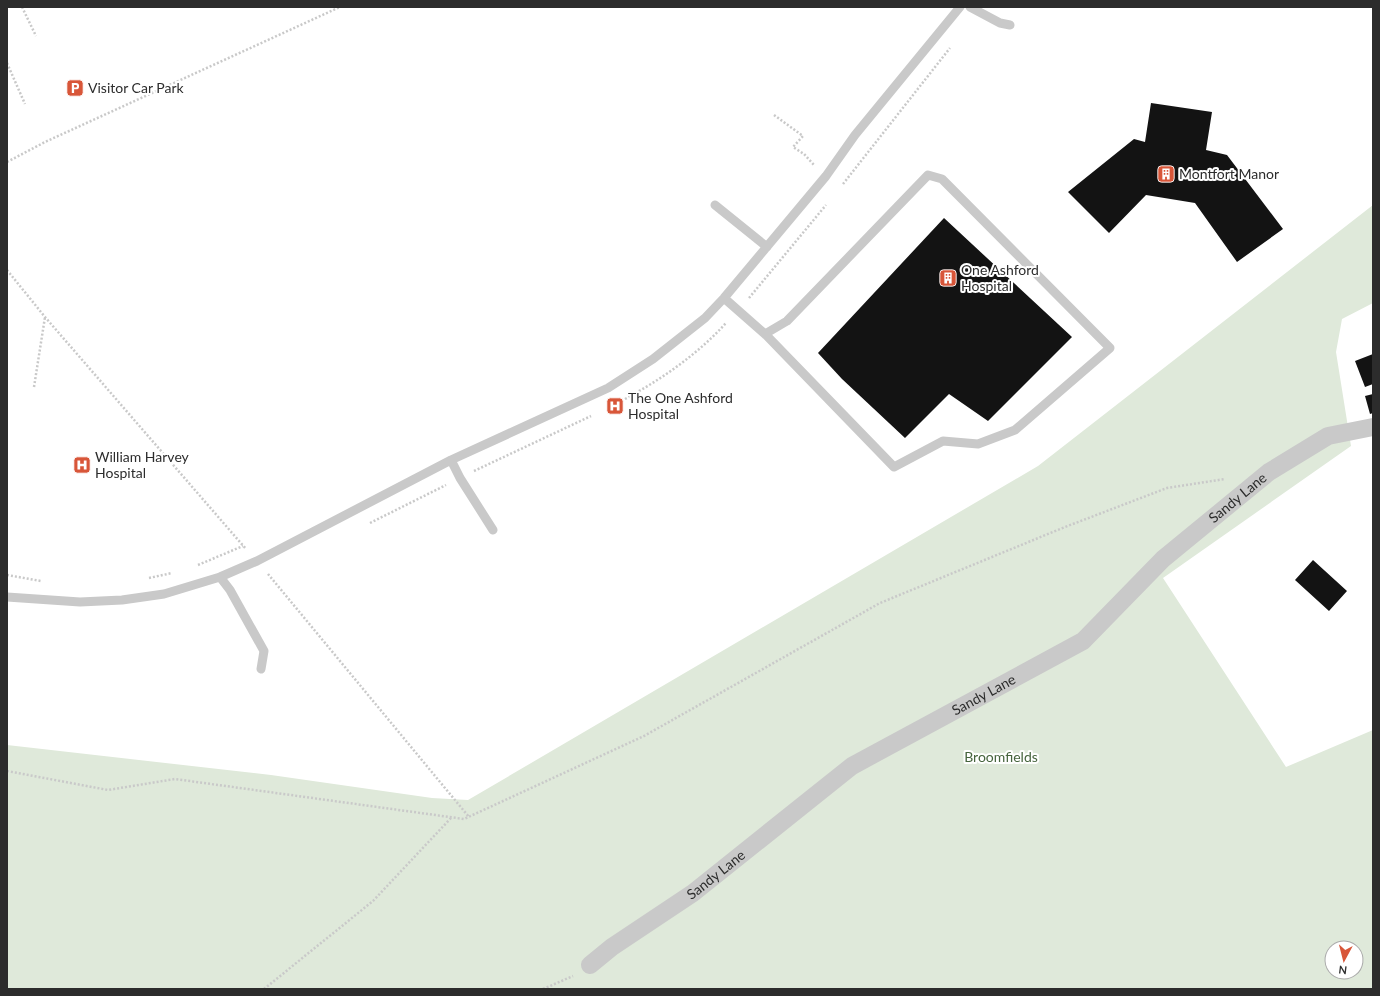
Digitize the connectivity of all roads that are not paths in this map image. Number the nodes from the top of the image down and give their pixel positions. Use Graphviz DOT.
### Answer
graph roads {
  1 [pos="960,7"];
  2 [pos="970,7"];
  3 [pos="1010,25"];
  4 [pos="715,205"];
  5 [pos="767,247"];
  6 [pos="724,298"];
  7 [pos="765,334"];
  8 [pos="1373,427"];
  9 [pos="451,460"];
  10 [pos="493,530"];
  11 [pos="220,577"];
  12 [pos="7,597"];
  13 [pos="261,669"];
  14 [pos="590,965"];
  1 -- 5 [label="lane"];
  2 -- 3 [label="lane"];
  4 -- 5 [label="lane"];
  5 -- 6 [label="lane"];
  6 -- 7 [label="lane"];
  6 -- 9 [label="lane"];
  7 -- 7 [label="lane"];
  8 -- 14 [label="street, Sandy Lane"];
  9 -- 10 [label="lane"];
  9 -- 11 [label="lane"];
  11 -- 12 [label="lane"];
  11 -- 13 [label="lane"];
}
